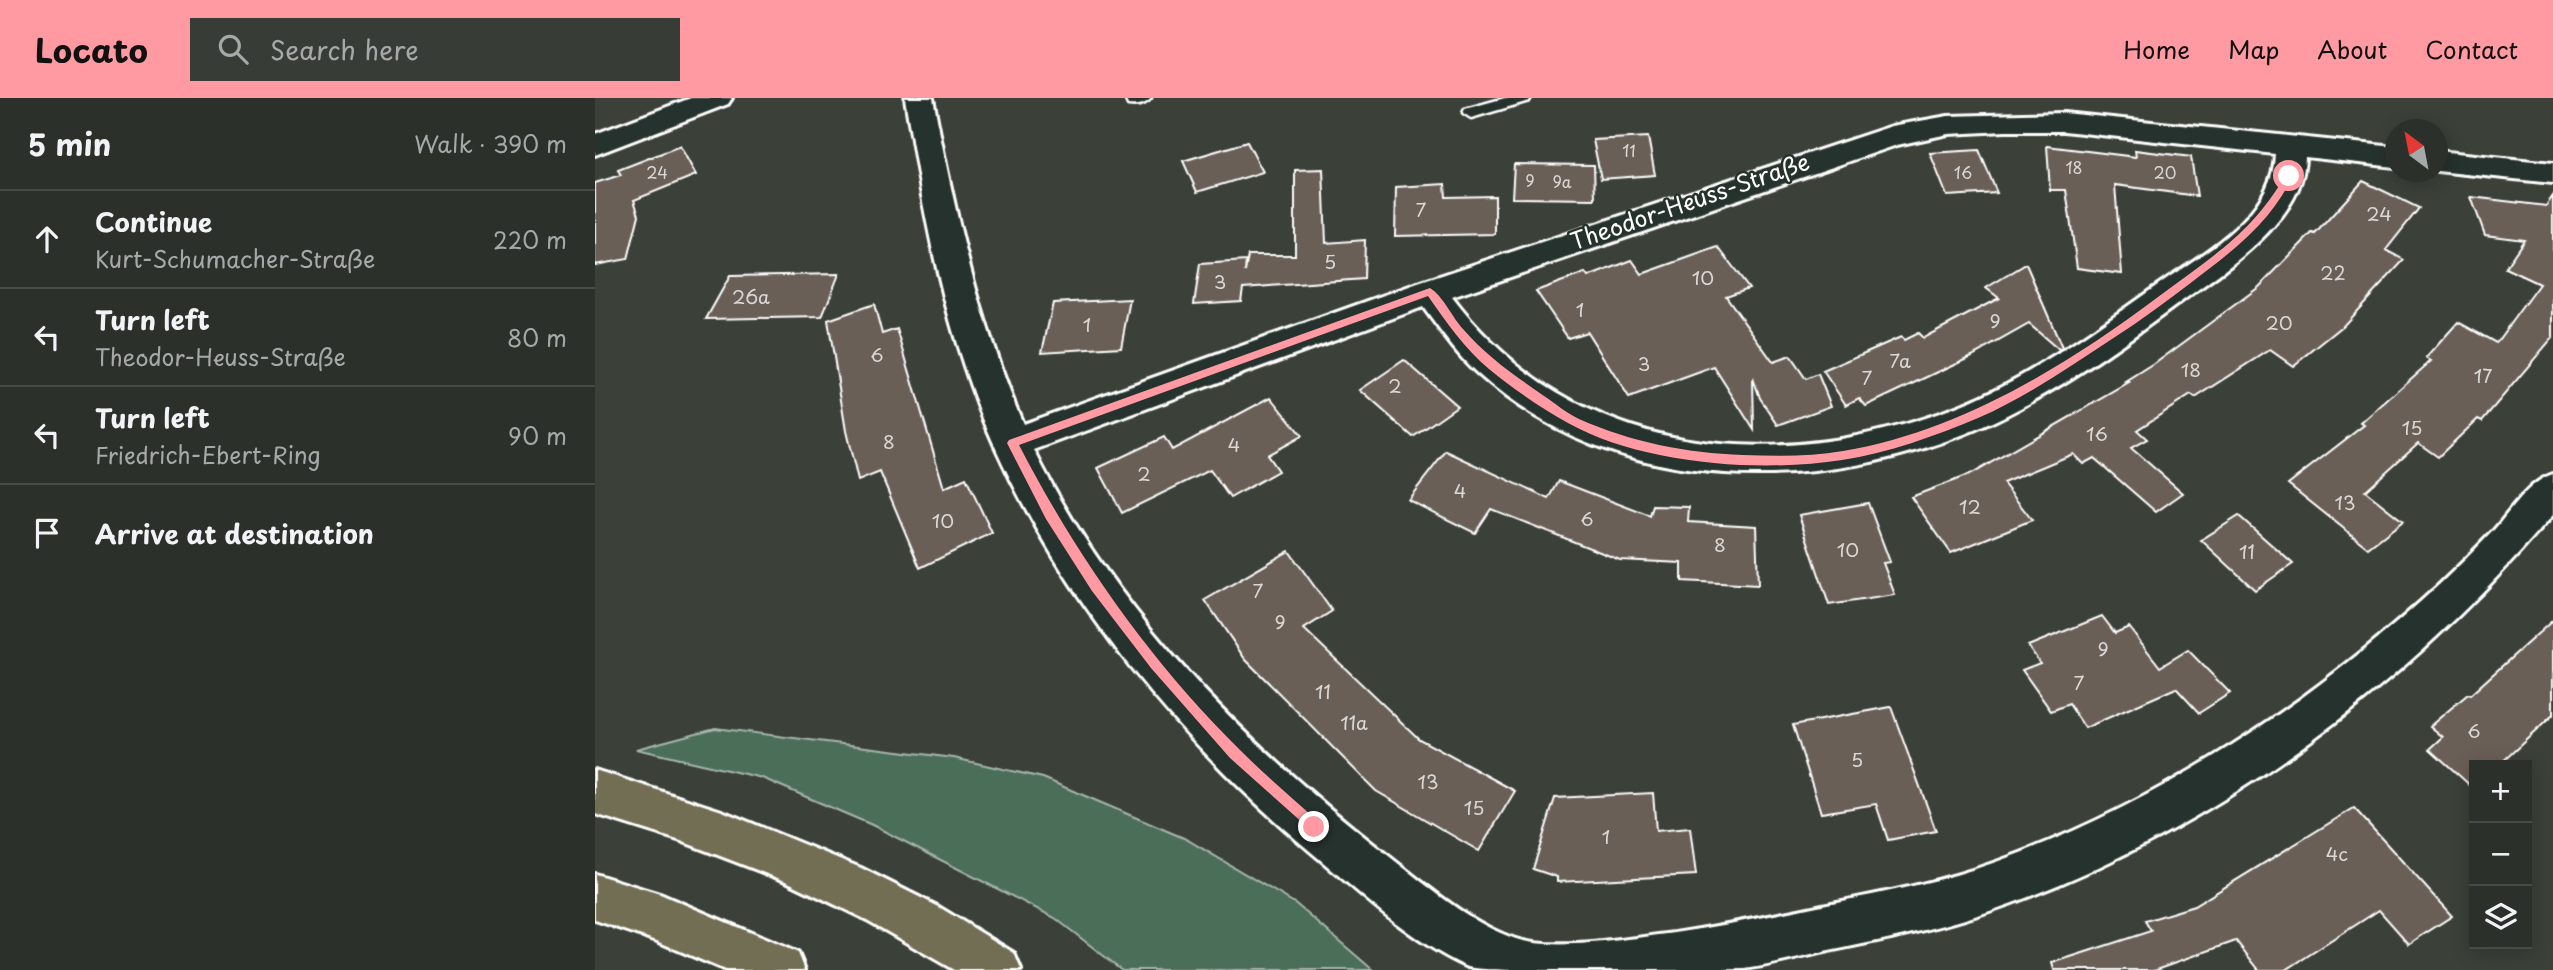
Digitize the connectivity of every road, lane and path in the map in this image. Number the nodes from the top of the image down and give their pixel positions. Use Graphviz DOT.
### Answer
graph roads {
  1 [pos="717,98"];
  2 [pos="919,98"];
  3 [pos="1133,98"];
  4 [pos="1143,98"];
  5 [pos="1523,98"];
  6 [pos="1471,113"];
  7 [pos="595,145"];
  8 [pos="2290,146"];
  9 [pos="2385,156"];
  10 [pos="2448,162"];
  11 [pos="2553,173"];
  12 [pos="1430,292"];
  13 [pos="1012,443"];
  14 [pos="2553,489"];
  15 [pos="595,792"];
  16 [pos="595,897"];
  17 [pos="781,970"];
  18 [pos="997,970"];
  1 -- 7 [label="street"];
  2 -- 13 [label="street"];
  3 -- 4 [label="lane"];
  5 -- 6 [label="lane"];
  8 -- 9 [label="street, Theodor-Heuss-Straße"];
  8 -- 12 [label="street, Theodor-Heuss-Straße"];
  8 -- 12 [label="street"];
  10 -- 11 [label="street"];
  12 -- 13 [label="street, Theodor-Heuss-Straße"];
  13 -- 14 [label="street"];
  15 -- 18 [label="highway"];
  16 -- 17 [label="highway"];
}
